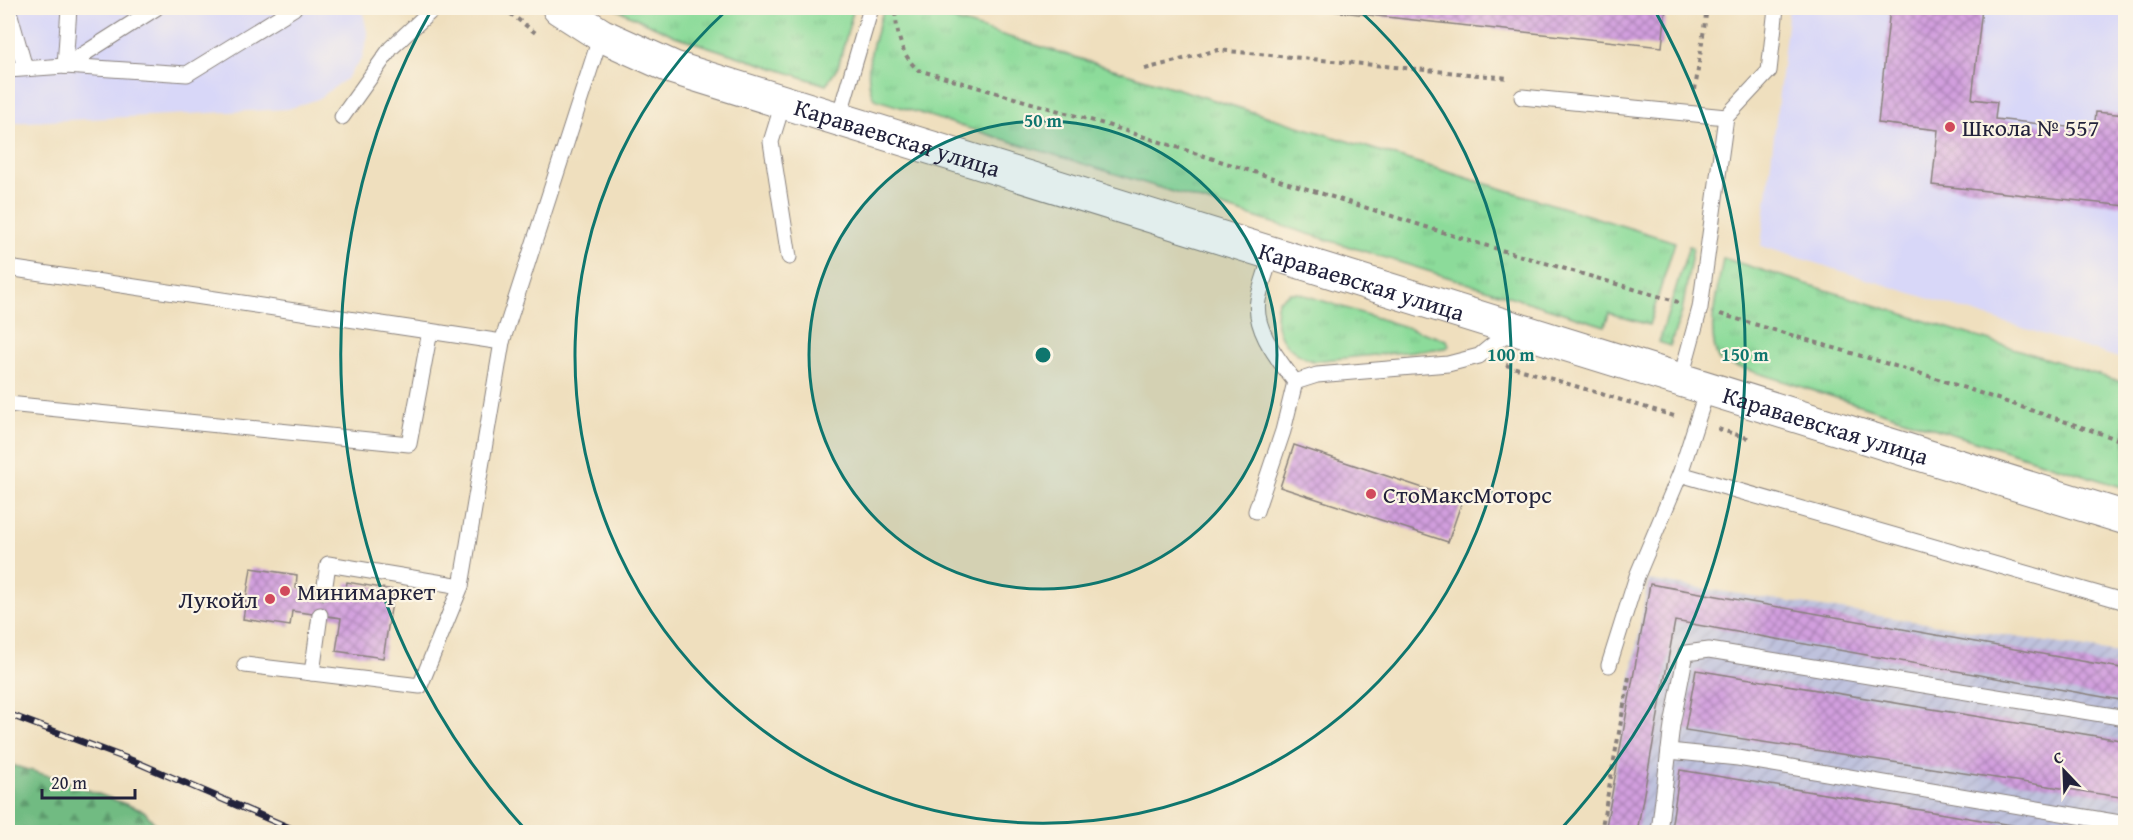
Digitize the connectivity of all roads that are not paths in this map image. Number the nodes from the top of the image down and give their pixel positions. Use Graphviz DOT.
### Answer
graph roads {
  1 [pos="8,8"];
  2 [pos="69,8"];
  3 [pos="156,8"];
  4 [pos="294,8"];
  5 [pos="434,8"];
  6 [pos="559,8"];
  7 [pos="870,8"];
  8 [pos="1776,8"];
  9 [pos="601,35"];
  10 [pos="65,66"];
  11 [pos="25,68"];
  12 [pos="8,70"];
  13 [pos="1522,97"];
  14 [pos="783,103"];
  15 [pos="342,117"];
  16 [pos="1726,117"];
  17 [pos="837,120"];
  18 [pos="1272,254"];
  19 [pos="789,257"];
  20 [pos="8,268"];
  21 [pos="1512,329"];
  22 [pos="430,331"];
  23 [pos="502,342"];
  24 [pos="1295,382"];
  25 [pos="1694,386"];
  26 [pos="8,404"];
  27 [pos="1680,474"];
  28 [pos="1256,511"];
  29 [pos="2126,518"];
  30 [pos="461,586"];
  31 [pos="324,592"];
  32 [pos="2126,602"];
  33 [pos="320,615"];
  34 [pos="245,665"];
  35 [pos="1609,665"];
  36 [pos="312,673"];
  37 [pos="2126,718"];
  38 [pos="1669,751"];
  39 [pos="2126,824"];
  40 [pos="1659,832"];
  1 -- 11 [label="lane"];
  2 -- 10 [label="lane"];
  3 -- 10 [label="lane"];
  4 -- 10 [label="lane"];
  5 -- 15 [label="lane"];
  6 -- 9 [label="street, Караваевская улица"];
  7 -- 17 [label="lane"];
  8 -- 16 [label="lane"];
  9 -- 14 [label="street, Караваевская улица"];
  9 -- 23 [label="lane"];
  10 -- 11 [label="lane"];
  11 -- 12 [label="lane"];
  13 -- 16 [label="lane"];
  14 -- 17 [label="street, Караваевская улица"];
  14 -- 19 [label="lane"];
  16 -- 25 [label="lane"];
  17 -- 18 [label="street, Караваевская улица"];
  18 -- 21 [label="street, Караваевская улица"];
  18 -- 24 [label="lane"];
  20 -- 22 [label="lane"];
  21 -- 24 [label="lane"];
  21 -- 25 [label="street, Караваевская улица"];
  22 -- 23 [label="lane"];
  22 -- 26 [label="lane"];
  23 -- 30 [label="lane"];
  24 -- 28 [label="lane"];
  25 -- 27 [label="lane"];
  25 -- 29 [label="street, Караваевская улица"];
  27 -- 32 [label="lane"];
  27 -- 35 [label="lane"];
  30 -- 31 [label="lane"];
  30 -- 36 [label="lane"];
  33 -- 36 [label="lane"];
  34 -- 36 [label="lane"];
  37 -- 38 [label="lane"];
  38 -- 39 [label="lane"];
  38 -- 40 [label="lane"];
}
